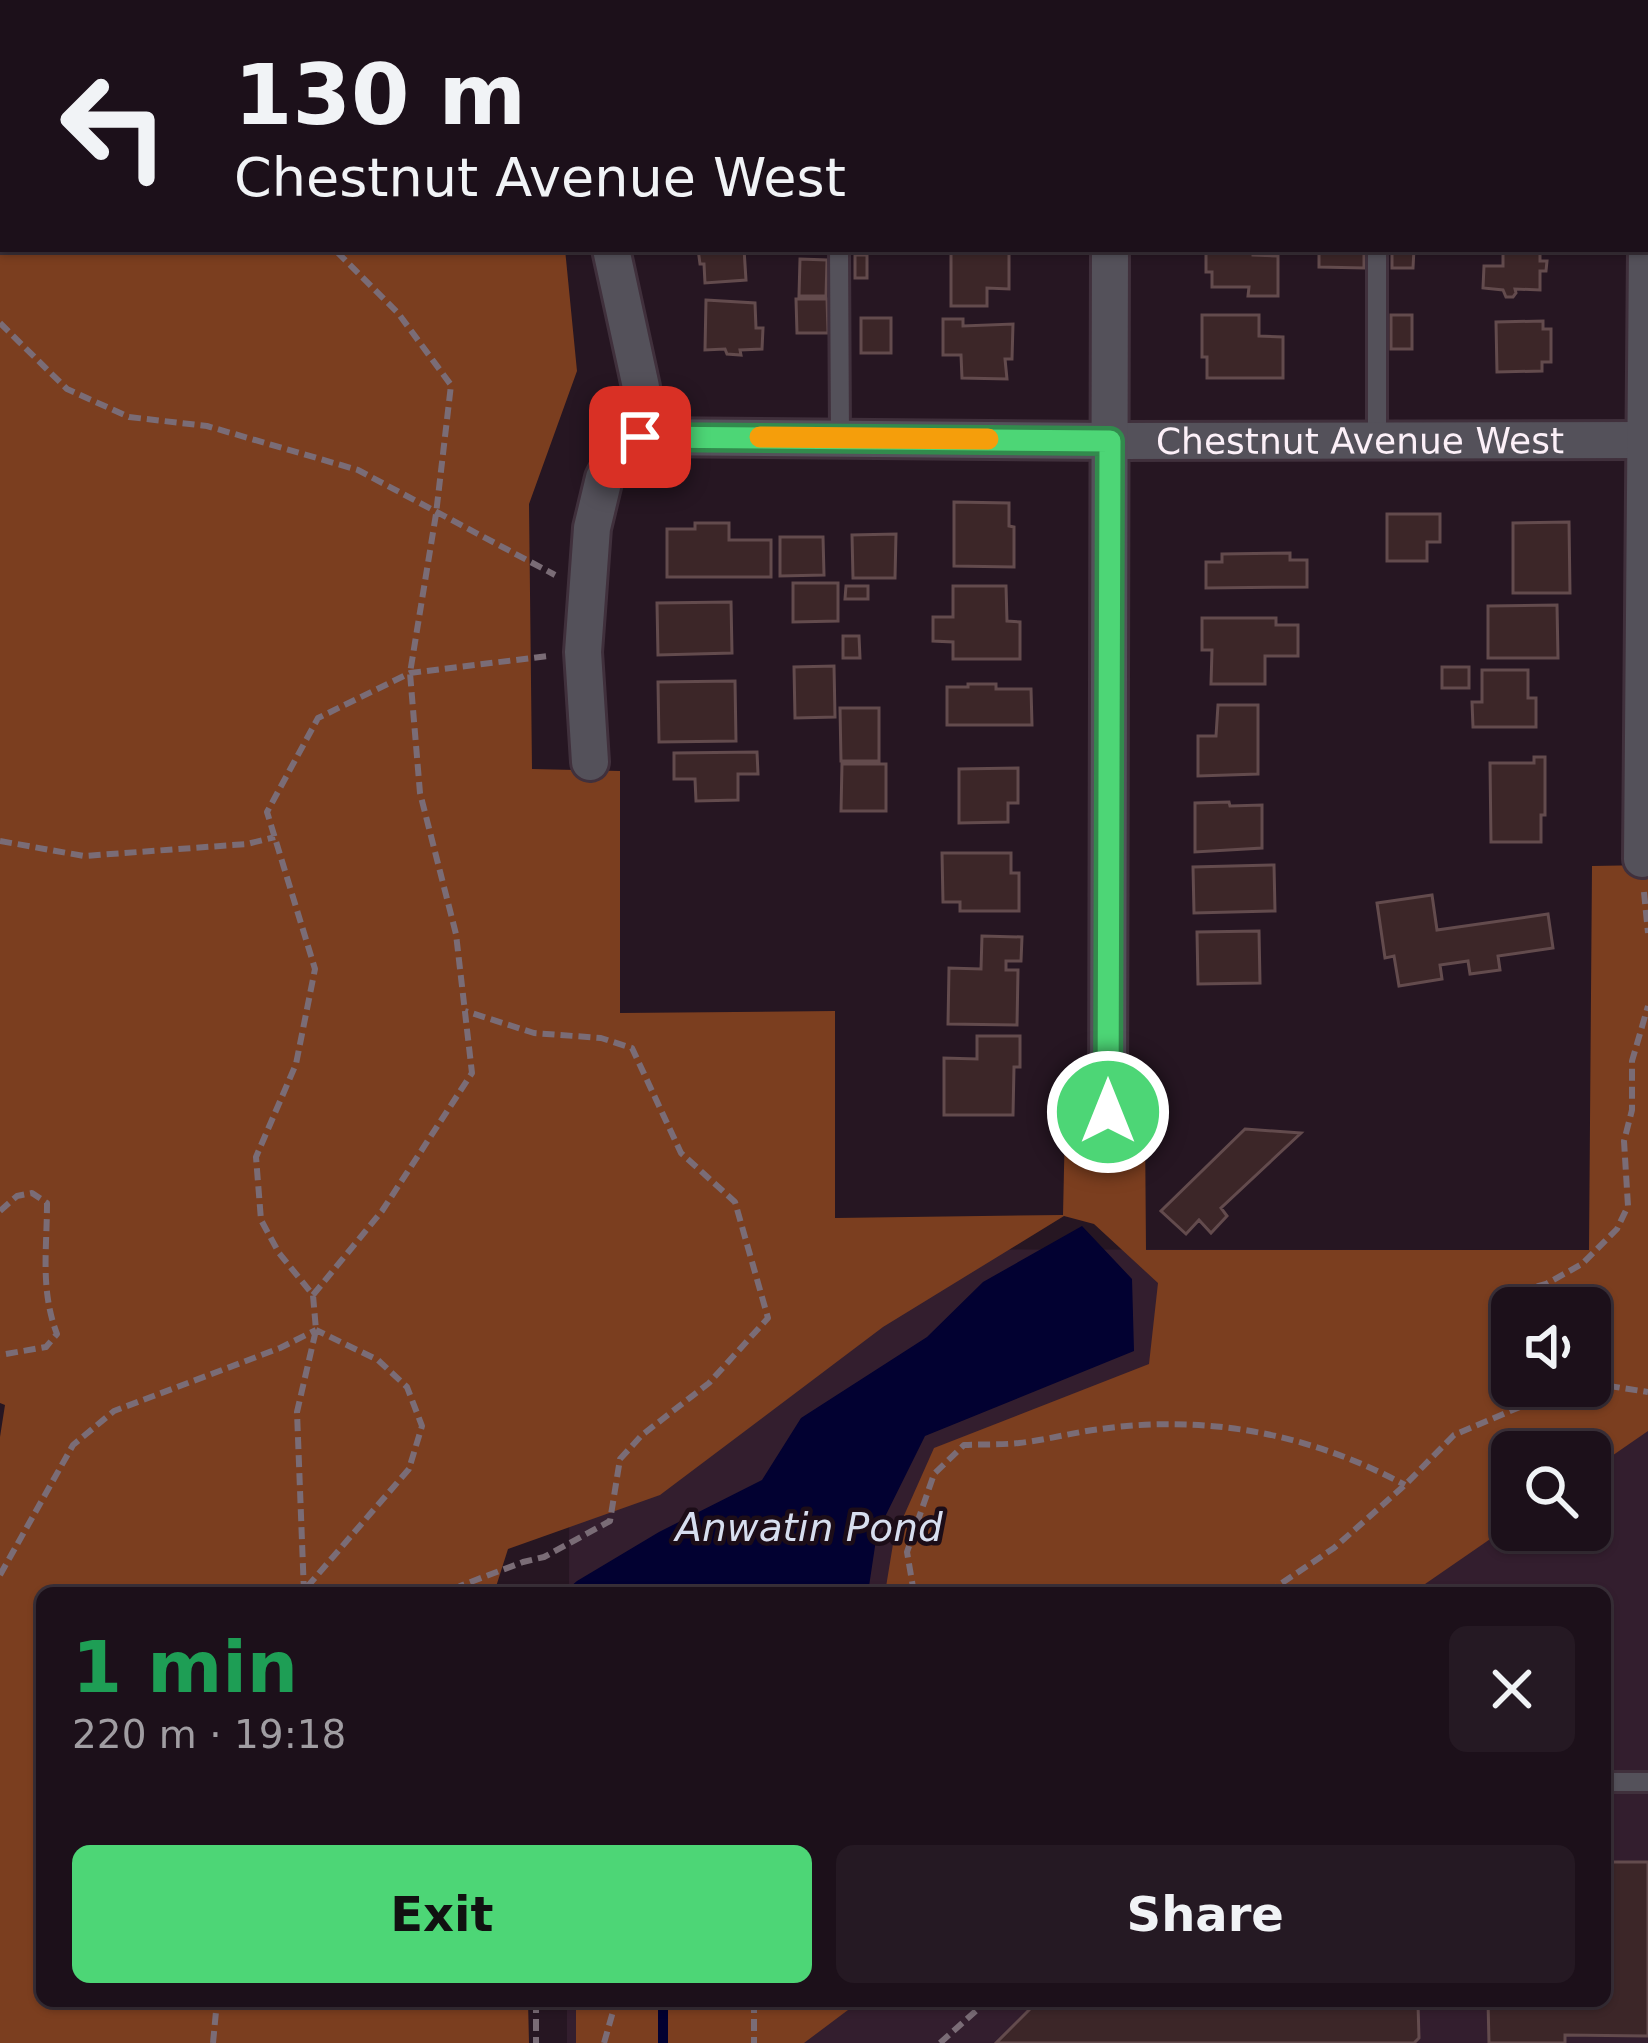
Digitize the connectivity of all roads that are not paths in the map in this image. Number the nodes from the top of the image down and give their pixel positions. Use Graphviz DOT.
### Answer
graph roads {
  1 [pos="611,252"];
  2 [pos="839,252"];
  3 [pos="1110,252"];
  4 [pos="1378,252"];
  5 [pos="1647,252"];
  6 [pos="640,437"];
  7 [pos="840,437"];
  8 [pos="1647,440"];
  9 [pos="1110,441"];
  10 [pos="1377,441"];
  11 [pos="590,762"];
  12 [pos="1642,859"];
  13 [pos="1108,1112"];
  14 [pos="1611,1782"];
  15 [pos="1648,1782"];
  1 -- 6 [label="street"];
  2 -- 7 [label="lane"];
  3 -- 9 [label="street"];
  4 -- 10 [label="lane"];
  5 -- 8 [label="street"];
  6 -- 7 [label="street, Chestnut Avenue West"];
  6 -- 11 [label="street"];
  7 -- 9 [label="street, Chestnut Avenue West"];
  8 -- 10 [label="street, Chestnut Avenue West"];
  8 -- 12 [label="street"];
  9 -- 10 [label="street, Chestnut Avenue West"];
  9 -- 13 [label="street"];
  14 -- 15 [label="lane"];
}
